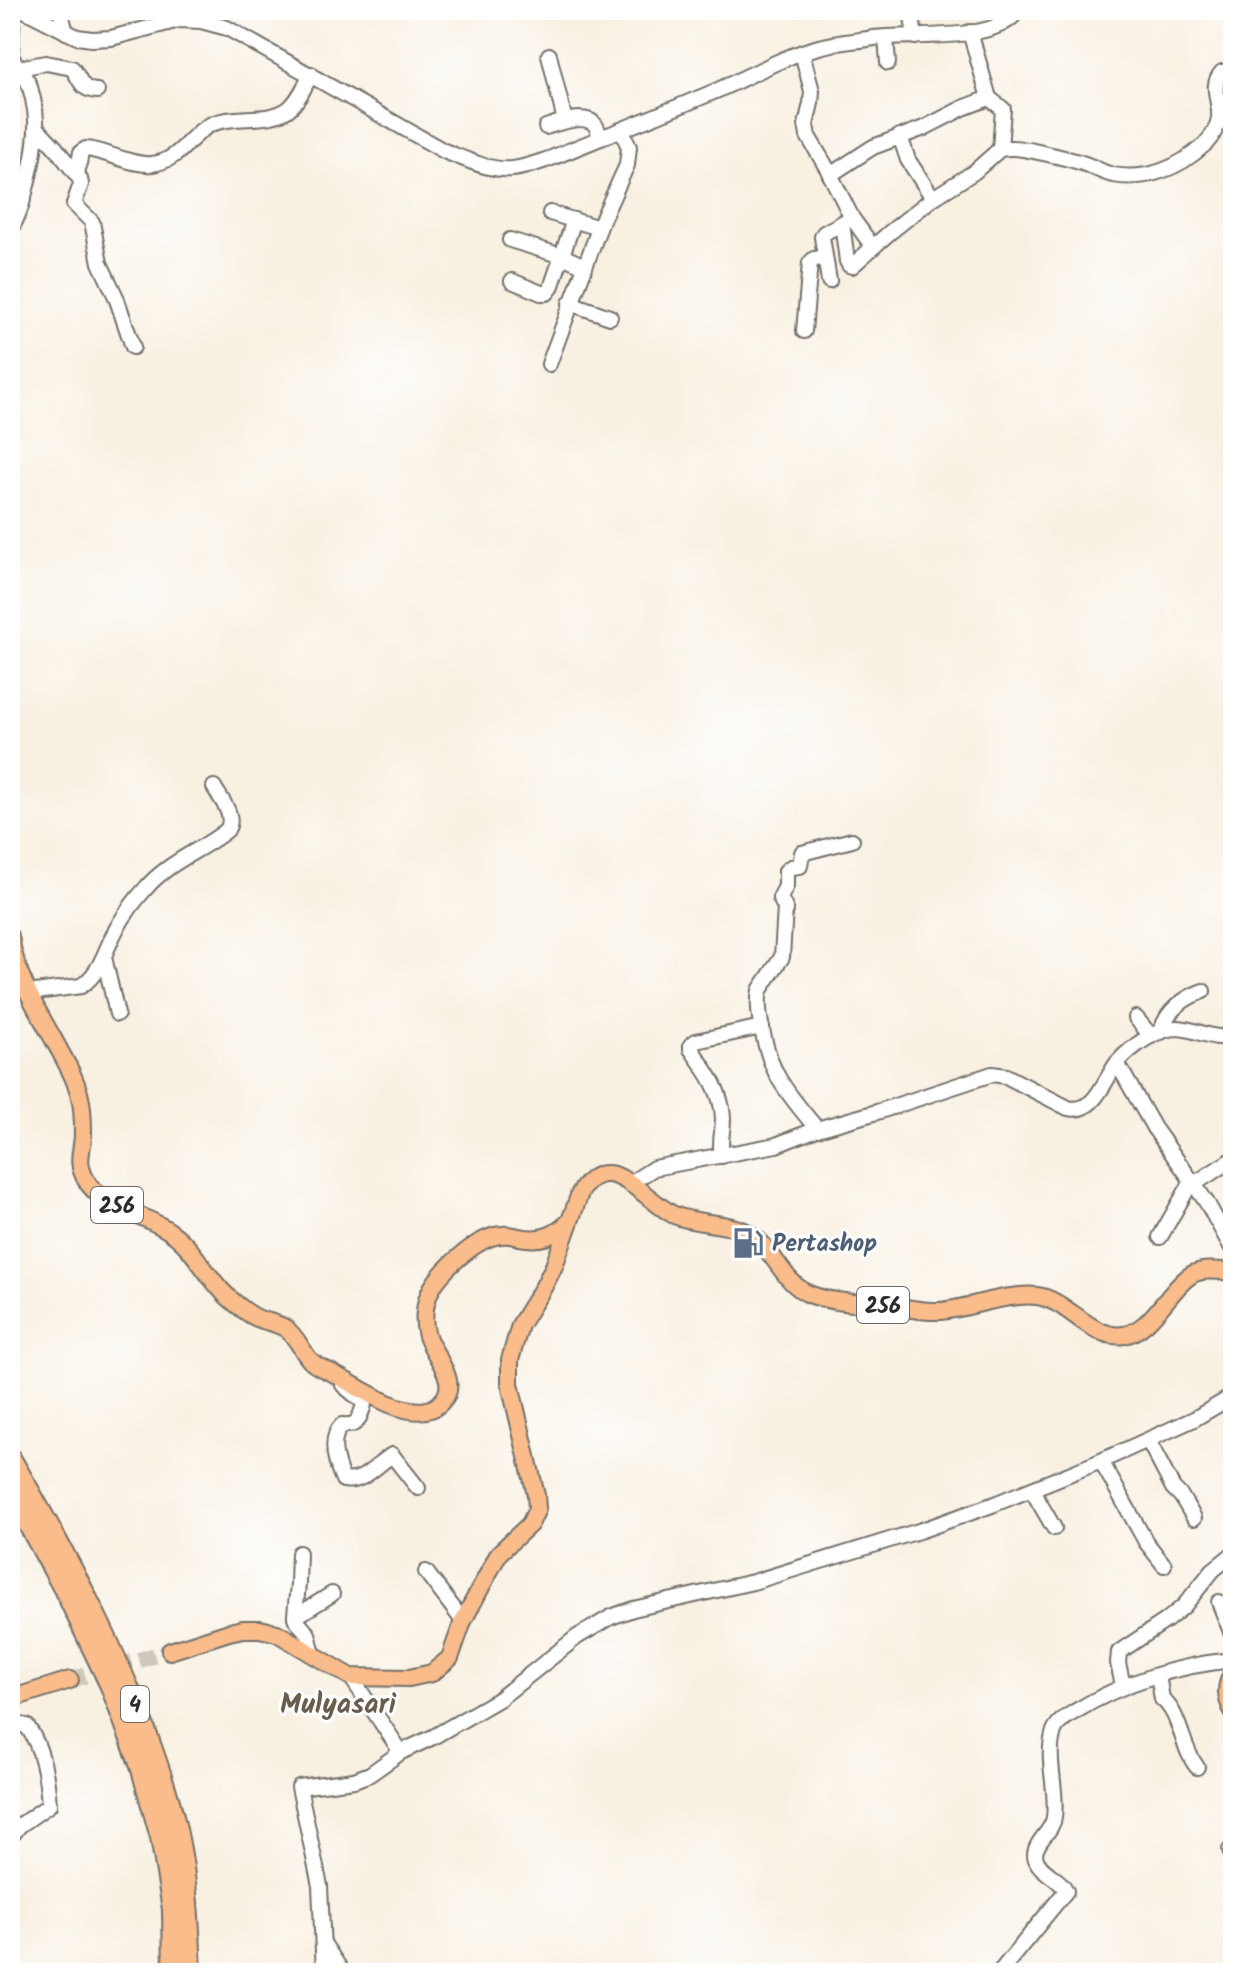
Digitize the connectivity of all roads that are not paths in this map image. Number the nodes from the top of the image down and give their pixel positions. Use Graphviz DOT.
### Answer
graph roads {
  1 [pos="13,10"];
  2 [pos="25,10"];
  3 [pos="60,10"];
  4 [pos="911,10"];
  5 [pos="1021,11"];
  6 [pos="66,32"];
  7 [pos="970,32"];
  8 [pos="886,37"];
  9 [pos="915,37"];
  10 [pos="802,53"];
  11 [pos="549,55"];
  12 [pos="888,63"];
  13 [pos="15,68"];
  14 [pos="1233,70"];
  15 [pos="311,74"];
  16 [pos="97,91"];
  17 [pos="989,98"];
  18 [pos="565,121"];
  19 [pos="546,127"];
  20 [pos="37,128"];
  21 [pos="621,130"];
  22 [pos="900,136"];
  23 [pos="600,138"];
  24 [pos="1000,149"];
  25 [pos="77,175"];
  26 [pos="830,175"];
  27 [pos="933,198"];
  28 [pos="550,213"];
  29 [pos="574,220"];
  30 [pos="847,221"];
  31 [pos="599,228"];
  32 [pos="10,230"];
  33 [pos="510,240"];
  34 [pos="873,247"];
  35 [pos="562,256"];
  36 [pos="825,258"];
  37 [pos="585,266"];
  38 [pos="512,281"];
  39 [pos="829,281"];
  40 [pos="570,303"];
  41 [pos="610,317"];
  42 [pos="804,331"];
  43 [pos="133,347"];
  44 [pos="549,364"];
  45 [pos="214,787"];
  46 [pos="852,840"];
  47 [pos="10,937"];
  48 [pos="104,957"];
  49 [pos="1203,991"];
  50 [pos="28,993"];
  51 [pos="117,1014"];
  52 [pos="1136,1018"];
  53 [pos="762,1023"];
  54 [pos="1156,1034"];
  55 [pos="1233,1035"];
  56 [pos="1117,1063"];
  57 [pos="817,1129"];
  58 [pos="722,1156"];
  59 [pos="1233,1159"];
  60 [pos="1193,1183"];
  61 [pos="629,1184"];
  62 [pos="569,1222"];
  63 [pos="1160,1237"];
  64 [pos="545,1238"];
  65 [pos="1233,1250"];
  66 [pos="554,1266"];
  67 [pos="1233,1272"];
  68 [pos="332,1373"];
  69 [pos="1233,1396"];
  70 [pos="1148,1440"];
  71 [pos="10,1458"];
  72 [pos="1101,1461"];
  73 [pos="418,1488"];
  74 [pos="10,1490"];
  75 [pos="1032,1490"];
  76 [pos="1194,1518"];
  77 [pos="1054,1528"];
  78 [pos="299,1553"];
  79 [pos="1233,1554"];
  80 [pos="1164,1565"];
  81 [pos="426,1572"];
  82 [pos="332,1594"];
  83 [pos="1219,1602"];
  84 [pos="295,1617"];
  85 [pos="463,1621"];
  86 [pos="1233,1637"];
  87 [pos="170,1651"];
  88 [pos="313,1654"];
  89 [pos="1233,1660"];
  90 [pos="1233,1672"];
  91 [pos="1158,1675"];
  92 [pos="351,1677"];
  93 [pos="70,1680"];
  94 [pos="1123,1686"];
  95 [pos="10,1699"];
  96 [pos="1233,1711"];
  97 [pos="10,1723"];
  98 [pos="401,1752"];
  99 [pos="1197,1767"];
  100 [pos="10,1838"];
  101 [pos="323,1943"];
  102 [pos="174,1973"];
  103 [pos="191,1973"];
  104 [pos="324,1973"];
  105 [pos="343,1973"];
  106 [pos="999,1973"];
  1 -- 13 [label="street"];
  2 -- 6 [label="street"];
  3 -- 6 [label="street"];
  4 -- 9 [label="street"];
  5 -- 7 [label="street"];
  6 -- 15 [label="street"];
  7 -- 9 [label="street"];
  7 -- 17 [label="street"];
  8 -- 9 [label="street"];
  8 -- 10 [label="street"];
  8 -- 12 [label="street"];
  10 -- 21 [label="street"];
  10 -- 26 [label="street"];
  11 -- 18 [label="street"];
  13 -- 16 [label="street"];
  13 -- 20 [label="street"];
  14 -- 24 [label="street"];
  15 -- 23 [label="street"];
  15 -- 25 [label="street"];
  17 -- 22 [label="street"];
  17 -- 24 [label="street"];
  18 -- 19 [label="street"];
  18 -- 23 [label="street"];
  20 -- 25 [label="street"];
  20 -- 32 [label="street"];
  21 -- 23 [label="street"];
  21 -- 31 [label="street"];
  22 -- 26 [label="street"];
  22 -- 27 [label="street"];
  24 -- 27 [label="street"];
  25 -- 43 [label="street"];
  26 -- 30 [label="street"];
  27 -- 34 [label="street"];
  28 -- 29 [label="street"];
  29 -- 31 [label="street"];
  29 -- 35 [label="street"];
  30 -- 34 [label="street"];
  30 -- 34 [label="street"];
  30 -- 36 [label="street"];
  31 -- 37 [label="street"];
  33 -- 35 [label="street"];
  35 -- 37 [label="street"];
  35 -- 38 [label="street"];
  36 -- 39 [label="street"];
  36 -- 42 [label="street"];
  37 -- 40 [label="street"];
  40 -- 41 [label="street"];
  40 -- 44 [label="street"];
  45 -- 48 [label="street"];
  46 -- 53 [label="street"];
  47 -- 50 [label="main road, 256"];
  48 -- 50 [label="street"];
  48 -- 51 [label="street"];
  49 -- 54 [label="street"];
  50 -- 68 [label="main road, 256"];
  52 -- 54 [label="street"];
  53 -- 57 [label="street"];
  53 -- 58 [label="street"];
  54 -- 55 [label="street"];
  54 -- 56 [label="street"];
  56 -- 57 [label="street"];
  56 -- 60 [label="street"];
  57 -- 58 [label="street"];
  58 -- 61 [label="street"];
  59 -- 60 [label="street"];
  60 -- 63 [label="street"];
  60 -- 65 [label="street"];
  61 -- 62 [label="main road, 256"];
  61 -- 67 [label="main road, 256"];
  62 -- 64 [label="main road"];
  62 -- 66 [label="main road"];
  64 -- 66 [label="main road"];
  64 -- 68 [label="main road, 256"];
  66 -- 85 [label="main road"];
  68 -- 73 [label="street"];
  69 -- 70 [label="street"];
  70 -- 72 [label="street"];
  70 -- 76 [label="street"];
  71 -- 103 [label="highway, 4"];
  72 -- 75 [label="street"];
  72 -- 80 [label="street"];
  74 -- 102 [label="highway, 4"];
  75 -- 77 [label="street"];
  75 -- 98 [label="street"];
  78 -- 84 [label="street"];
  79 -- 94 [label="street"];
  81 -- 85 [label="street"];
  82 -- 84 [label="street"];
  83 -- 86 [label="street"];
  84 -- 88 [label="street"];
  85 -- 92 [label="main road"];
  87 -- 88 [label="main road"];
  88 -- 92 [label="main road"];
  89 -- 91 [label="street"];
  90 -- 96 [label="main road"];
  91 -- 94 [label="street"];
  91 -- 99 [label="street"];
  92 -- 98 [label="street"];
  93 -- 95 [label="main road"];
  94 -- 106 [label="street"];
  97 -- 100 [label="street"];
  98 -- 101 [label="street"];
  101 -- 104 [label="street"];
  101 -- 105 [label="street"];
}
